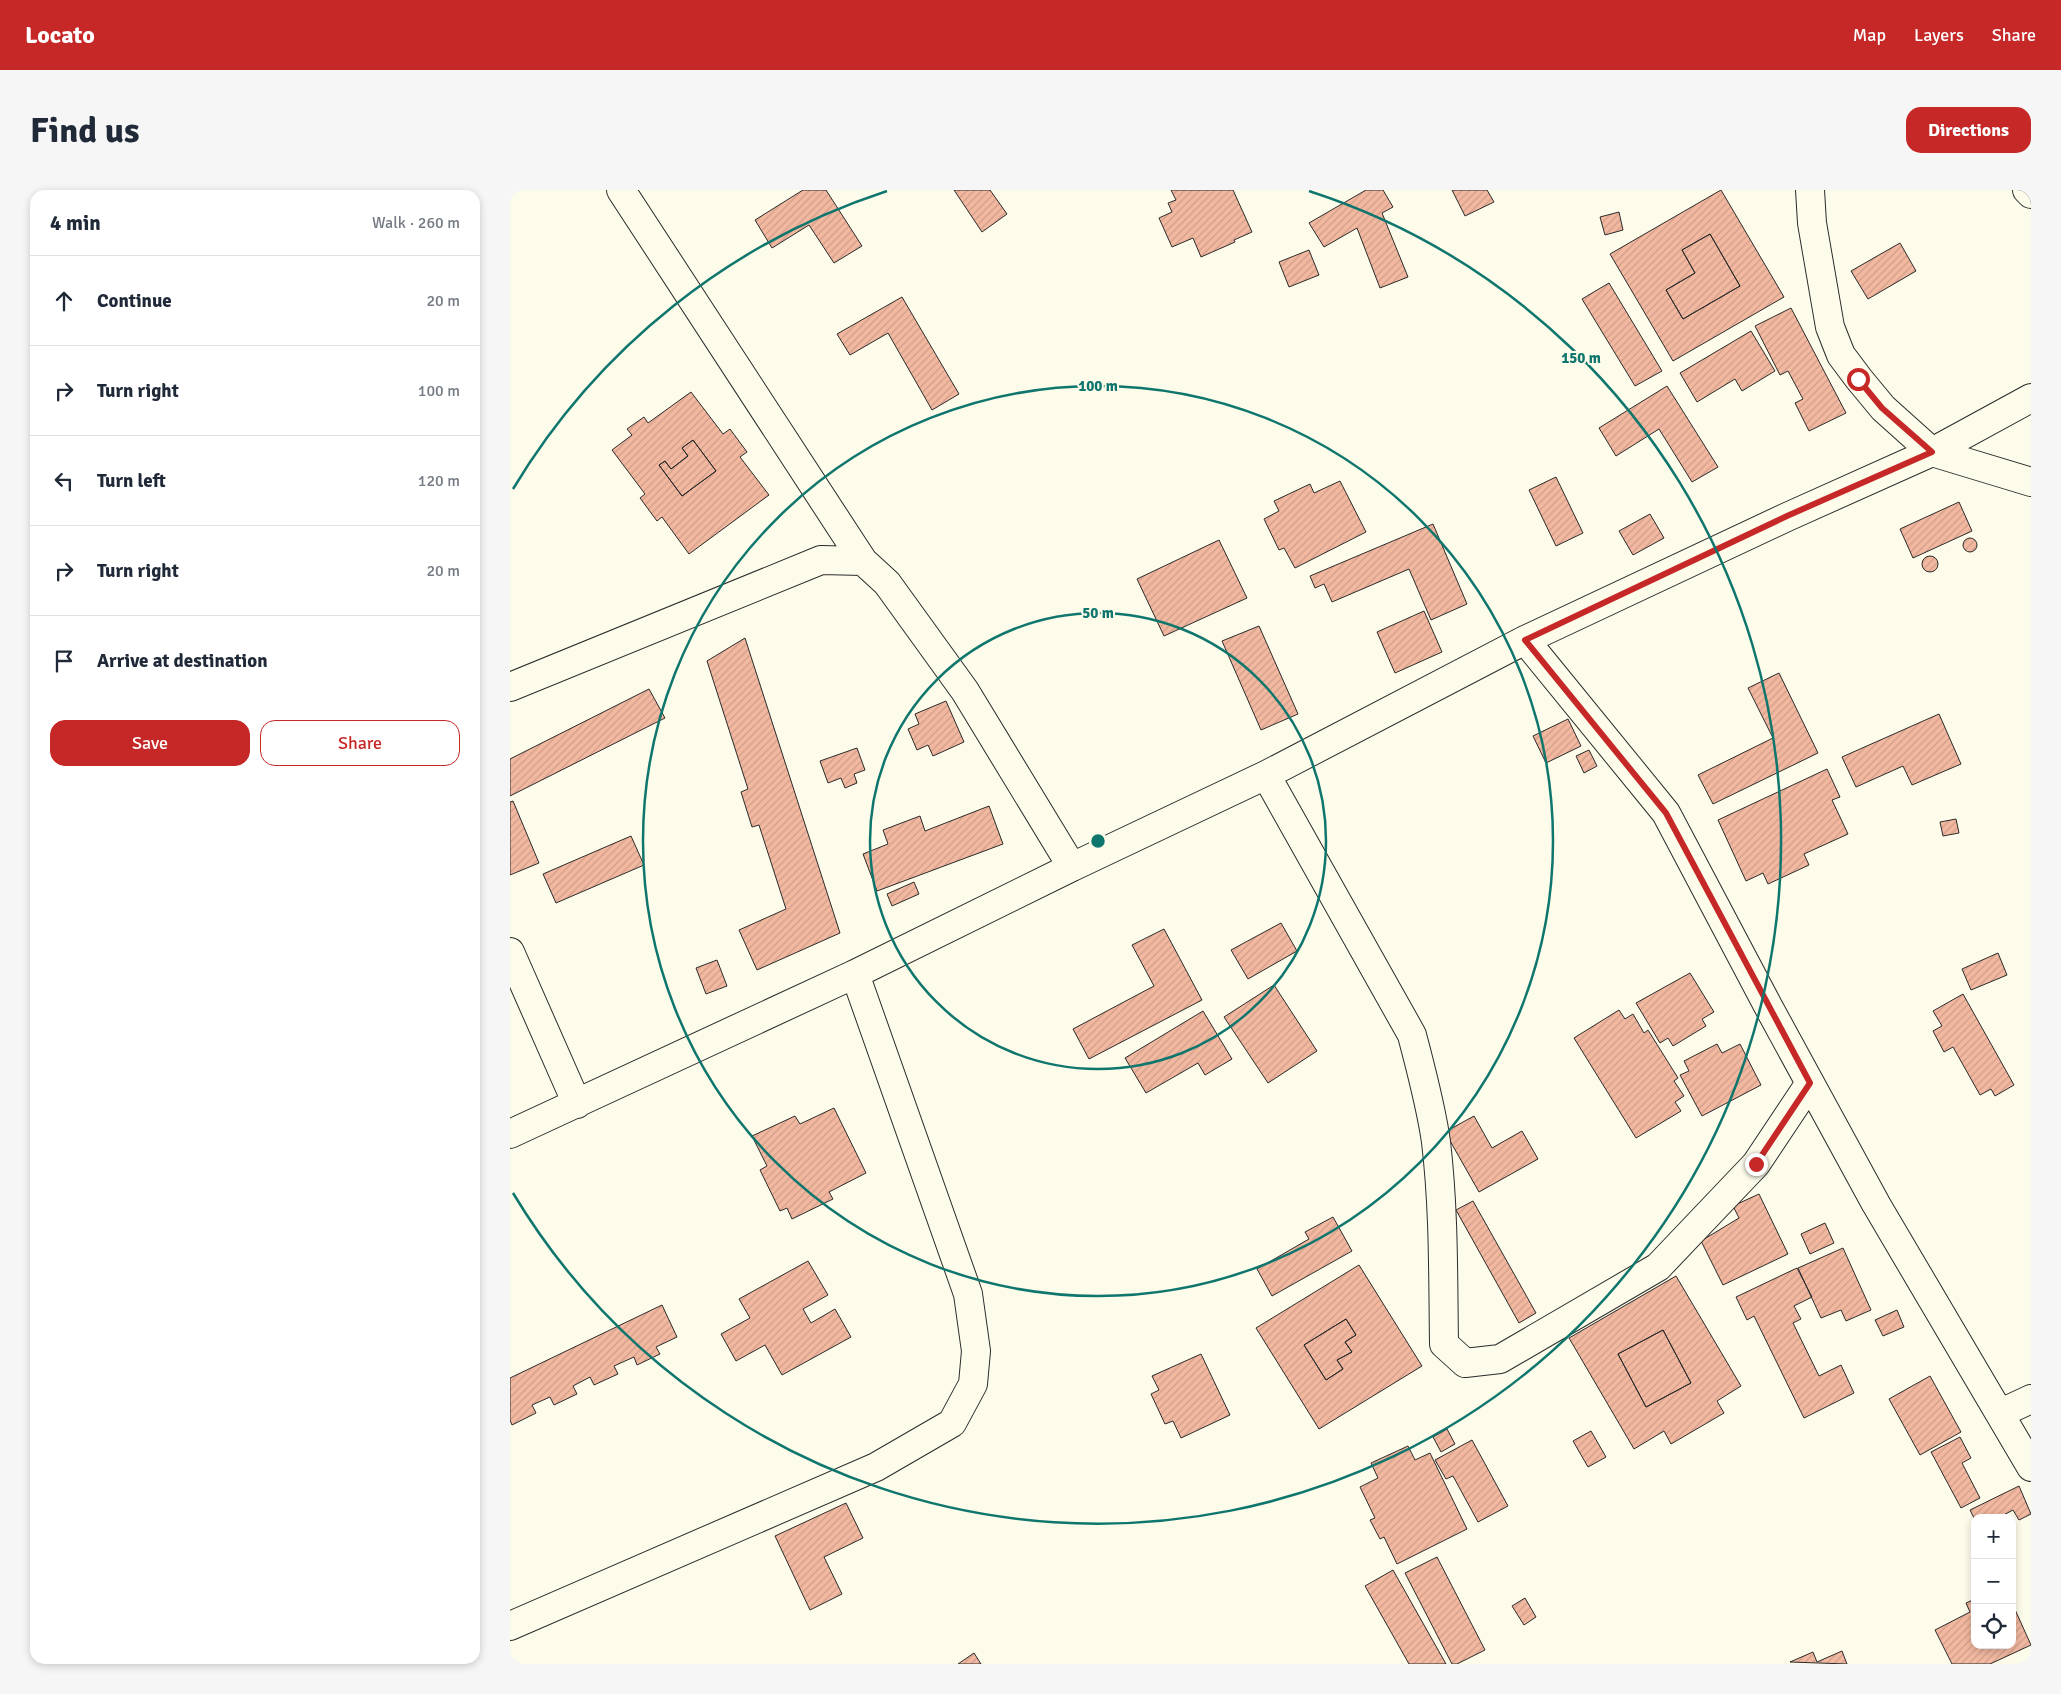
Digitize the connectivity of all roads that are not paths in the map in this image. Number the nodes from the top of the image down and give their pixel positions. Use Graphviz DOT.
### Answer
graph roads {
  1 [pos="621,190"];
  2 [pos="1810,190"];
  3 [pos="2027,190"];
  4 [pos="2031,194"];
  5 [pos="2031,398"];
  6 [pos="1932,452"];
  7 [pos="2031,482"];
  8 [pos="863,561"];
  9 [pos="1525,640"];
  10 [pos="510,688"];
  11 [pos="1266,775"];
  12 [pos="1072,867"];
  13 [pos="510,952"];
  14 [pos="855,974"];
  15 [pos="1810,1083"];
  16 [pos="577,1104"];
  17 [pos="510,1134"];
  18 [pos="2031,1399"];
  19 [pos="2002,1413"];
  20 [pos="2031,1466"];
  21 [pos="510,1626"];
  1 -- 8 [label="street"];
  2 -- 6 [label="street"];
  3 -- 4 [label="street"];
  5 -- 6 [label="street"];
  6 -- 7 [label="street"];
  6 -- 9 [label="street"];
  8 -- 10 [label="street"];
  8 -- 12 [label="street"];
  9 -- 11 [label="street"];
  9 -- 15 [label="street"];
  11 -- 12 [label="street"];
  11 -- 15 [label="street"];
  12 -- 14 [label="street"];
  13 -- 16 [label="street"];
  14 -- 16 [label="street"];
  14 -- 21 [label="street"];
  15 -- 19 [label="street"];
  16 -- 17 [label="street"];
  18 -- 19 [label="street"];
  19 -- 20 [label="street"];
}
